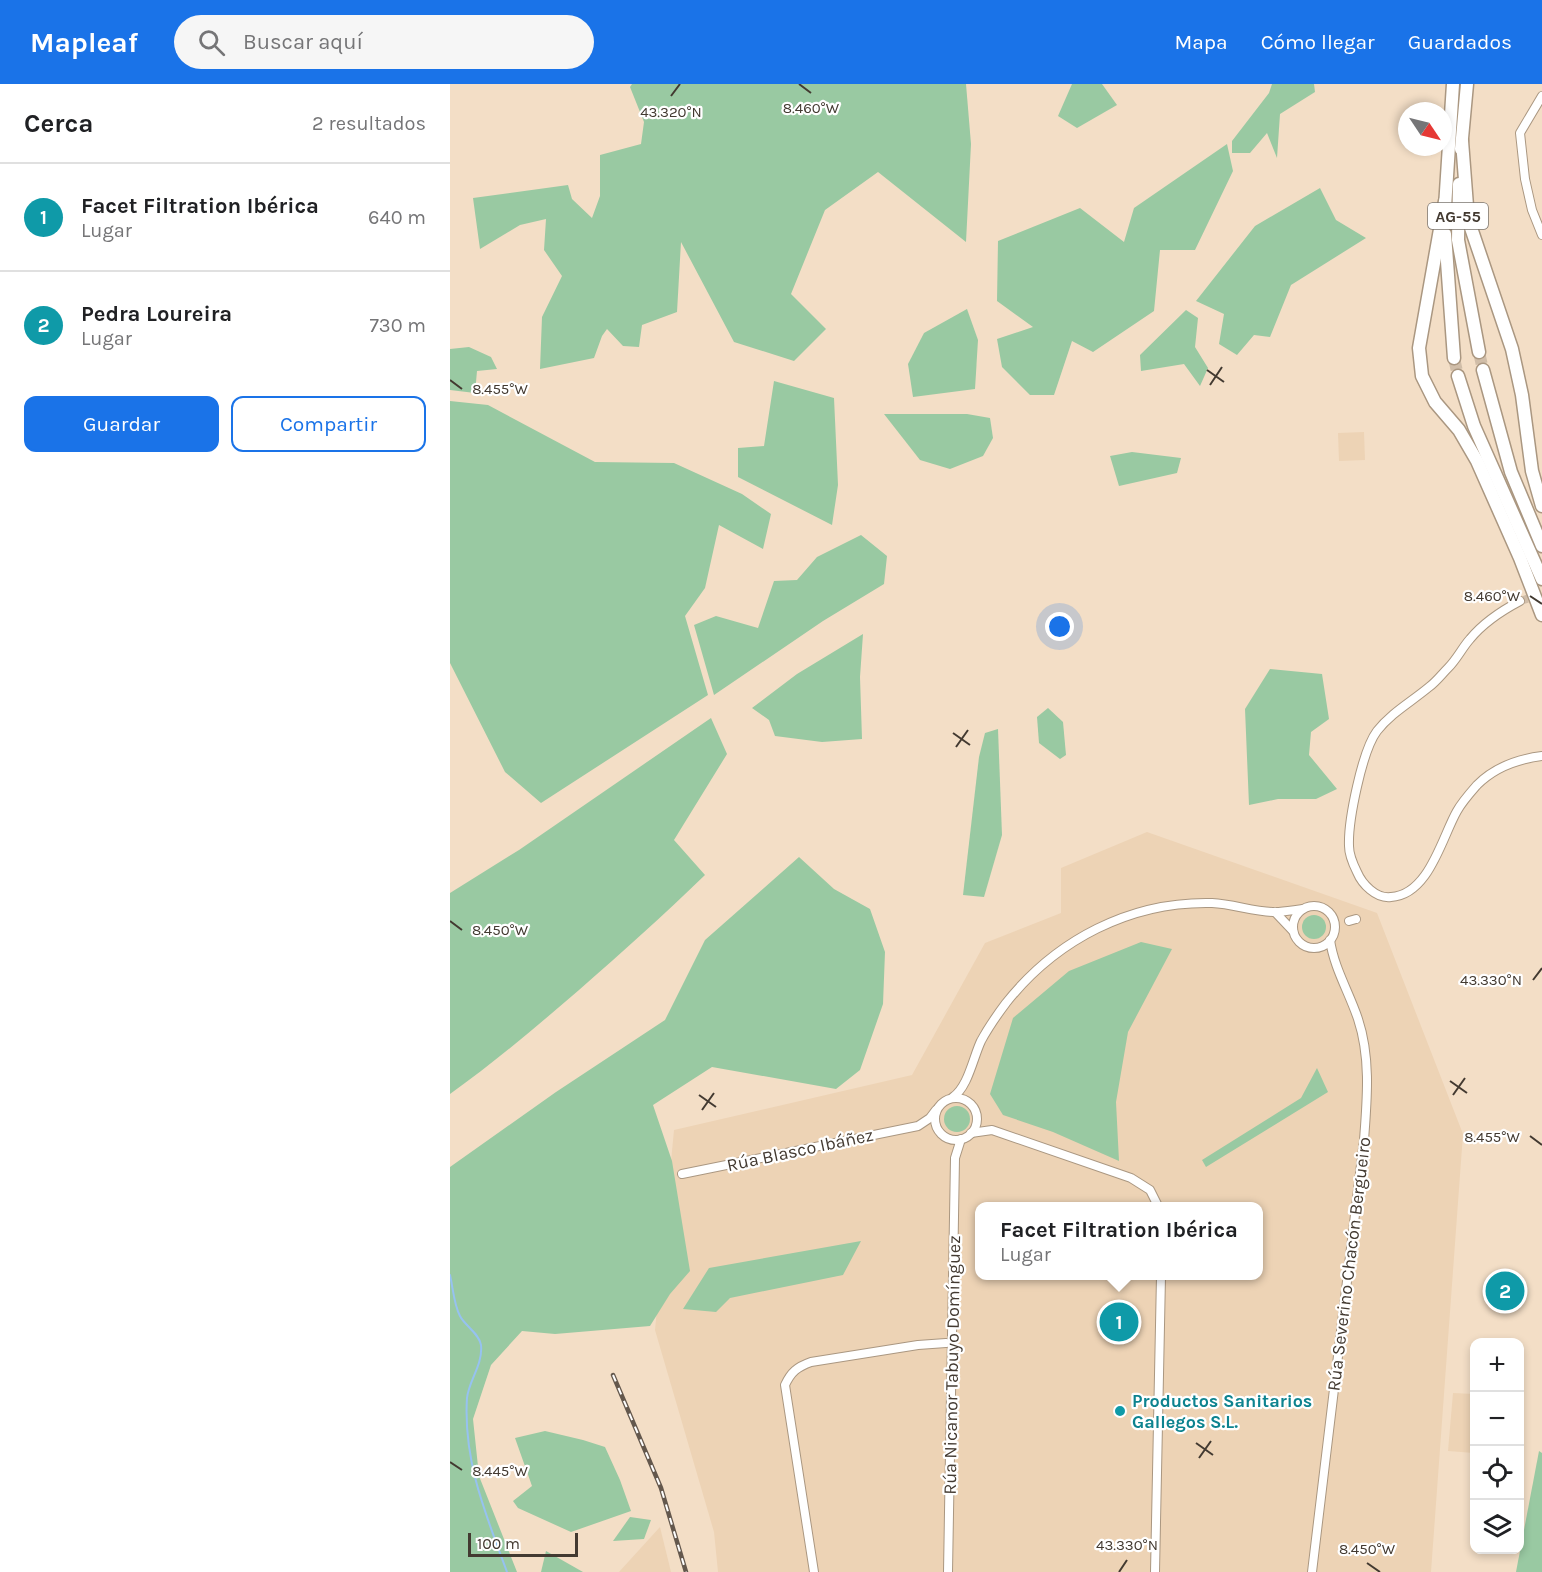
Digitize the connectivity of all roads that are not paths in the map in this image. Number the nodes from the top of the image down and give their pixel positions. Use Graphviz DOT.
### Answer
graph roads {
  1 [pos="1453,84"];
  2 [pos="1467,84"];
  3 [pos="1542,96"];
  4 [pos="1462,141"];
  5 [pos="1445,201"];
  6 [pos="1542,235"];
  7 [pos="1479,352"];
  8 [pos="1454,358"];
  9 [pos="1483,370"];
  10 [pos="1458,375"];
  11 [pos="1542,506"];
  12 [pos="1542,546"];
  13 [pos="1542,579"];
  14 [pos="1521,601"];
  15 [pos="1542,615"];
  16 [pos="1542,756"];
  17 [pos="1303,909"];
  18 [pos="1275,912"];
  19 [pos="1293,931"];
  20 [pos="1330,940"];
  21 [pos="1321,946"];
  22 [pos="1334,960"];
  23 [pos="965,1083"];
  24 [pos="953,1097"];
  25 [pos="969,1102"];
  26 [pos="936,1110"];
  27 [pos="976,1116"];
  28 [pos="918,1126"];
  29 [pos="992,1130"];
  30 [pos="970,1133"];
  31 [pos="945,1136"];
  32 [pos="961,1139"];
  33 [pos="955,1158"];
  34 [pos="682,1174"];
  35 [pos="1156,1202"];
  36 [pos="1161,1280"];
  37 [pos="946,1343"];
  38 [pos="814,1572"];
  39 [pos="948,1572"];
  40 [pos="1155,1572"];
  41 [pos="1312,1572"];
  1 -- 5 [label="highway, AG-55"];
  2 -- 4 [label="highway, AG-55"];
  3 -- 6 [label="street"];
  4 -- 7 [label="highway, AG-55"];
  4 -- 11 [label="highway"];
  5 -- 8 [label="highway, AG-55"];
  5 -- 15 [label="highway"];
  9 -- 12 [label="highway"];
  10 -- 13 [label="highway"];
  14 -- 16 [label="street"];
  17 -- 18 [label="street"];
  17 -- 19 [label="street"];
  17 -- 20 [label="street"];
  18 -- 19 [label="street"];
  18 -- 23 [label="street"];
  19 -- 21 [label="street"];
  20 -- 21 [label="street"];
  20 -- 22 [label="street, Rúa Severino Chacón Bergueiro"];
  21 -- 22 [label="street, Rúa Severino Chacón Bergueiro"];
  22 -- 41 [label="street, Rúa Severino Chacón Bergueiro"];
  23 -- 24 [label="street"];
  23 -- 25 [label="street"];
  24 -- 25 [label="street"];
  24 -- 26 [label="street"];
  25 -- 27 [label="street"];
  26 -- 28 [label="street"];
  26 -- 31 [label="street"];
  27 -- 29 [label="street"];
  27 -- 30 [label="street"];
  28 -- 31 [label="street, Rúa Blasco Ibáñez"];
  28 -- 34 [label="street, Rúa Blasco Ibáñez"];
  29 -- 30 [label="street"];
  29 -- 35 [label="street"];
  30 -- 32 [label="street"];
  31 -- 32 [label="street"];
  31 -- 33 [label="street, Rúa Nicanor Tabuyo Domínguez"];
  32 -- 33 [label="street, Rúa Nicanor Tabuyo Domínguez"];
  33 -- 39 [label="street, Rúa Nicanor Tabuyo Domínguez"];
  36 -- 40 [label="street"];
  37 -- 38 [label="street"];
}
